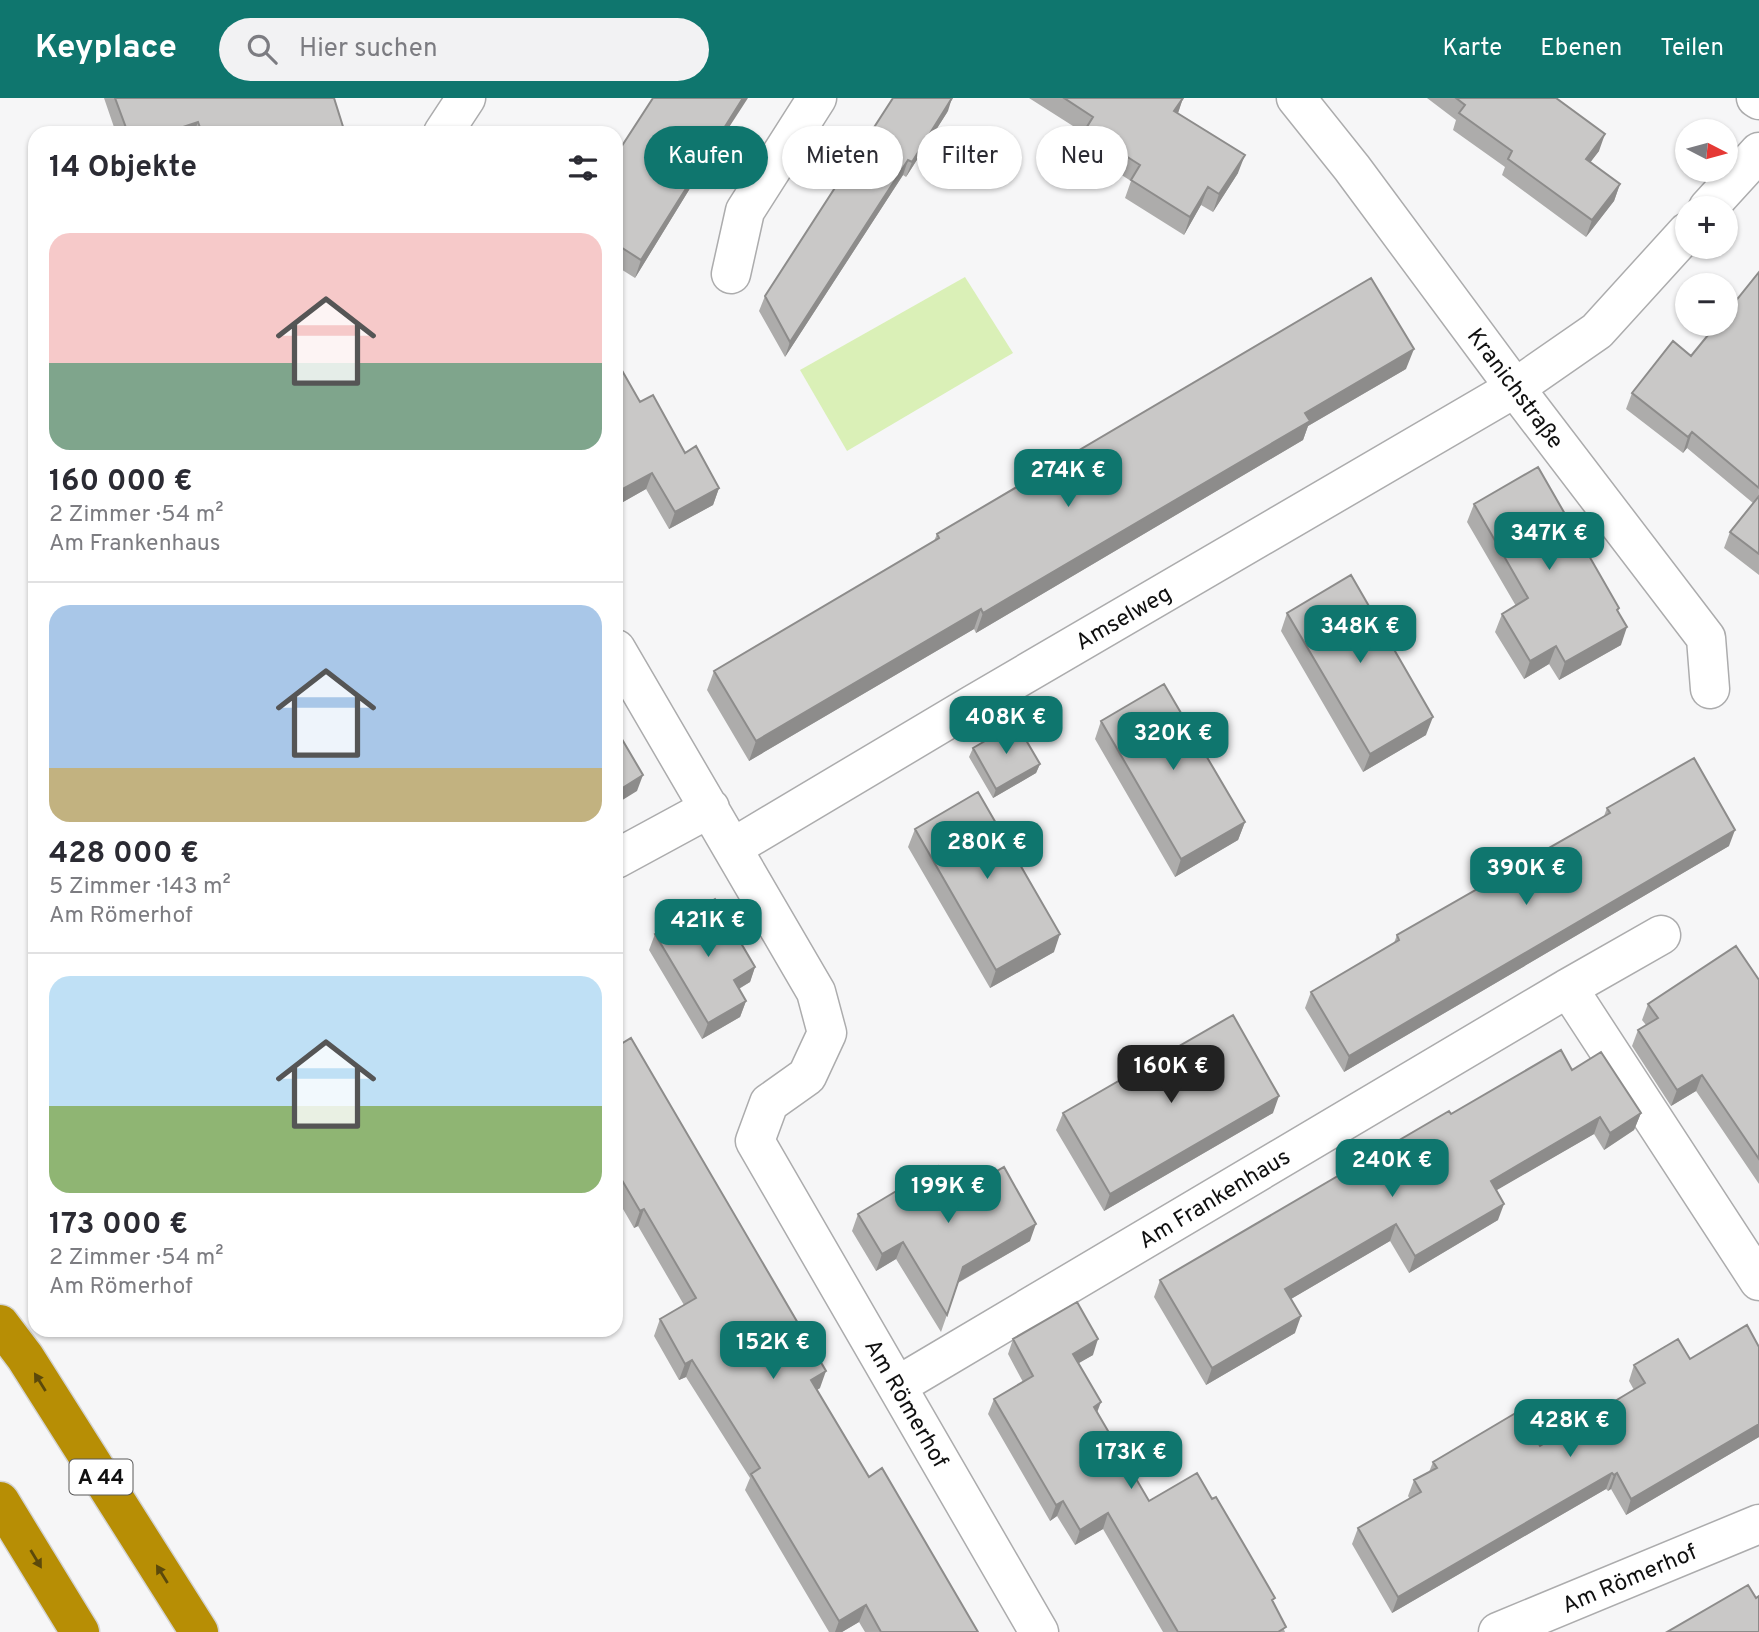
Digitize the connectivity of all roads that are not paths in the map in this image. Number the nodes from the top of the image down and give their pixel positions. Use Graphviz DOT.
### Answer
graph roads {
  1 [pos="466,98"];
  2 [pos="817,98"];
  3 [pos="1296,98"];
  4 [pos="448,126"];
  5 [pos="1759,152"];
  6 [pos="1719,196"];
  7 [pos="1675,245"];
  8 [pos="731,274"];
  9 [pos="1515,388"];
  10 [pos="623,661"];
  11 [pos="1710,689"];
  12 [pos="710,808"];
  13 [pos="732,848"];
  14 [pos="623,855"];
  15 [pos="1661,935"];
  16 [pos="1568,988"];
  17 [pos="1759,1281"];
  18 [pos="0,1324"];
  19 [pos="897,1386"];
  20 [pos="0,1501"];
  21 [pos="1759,1524"];
  22 [pos="80,1632"];
  23 [pos="199,1632"];
  24 [pos="1039,1632"];
  25 [pos="1498,1632"];
  1 -- 4 [label="street"];
  2 -- 8 [label="street"];
  3 -- 9 [label="street, Kranichstraße"];
  5 -- 6 [label="street"];
  7 -- 9 [label="street, Amselweg"];
  9 -- 11 [label="street, Kranichstraße"];
  9 -- 13 [label="street, Amselweg"];
  10 -- 12 [label="street"];
  12 -- 13 [label="street"];
  12 -- 14 [label="street"];
  13 -- 19 [label="street, Am Römerhof"];
  15 -- 16 [label="street, Am Frankenhaus"];
  16 -- 17 [label="street"];
  16 -- 19 [label="street, Am Frankenhaus"];
  23 -- 18 [label="highway, A 44, one-way"];
  19 -- 24 [label="street, Am Römerhof"];
  20 -- 22 [label="highway, one-way"];
  21 -- 25 [label="street, Am Römerhof"];
}
